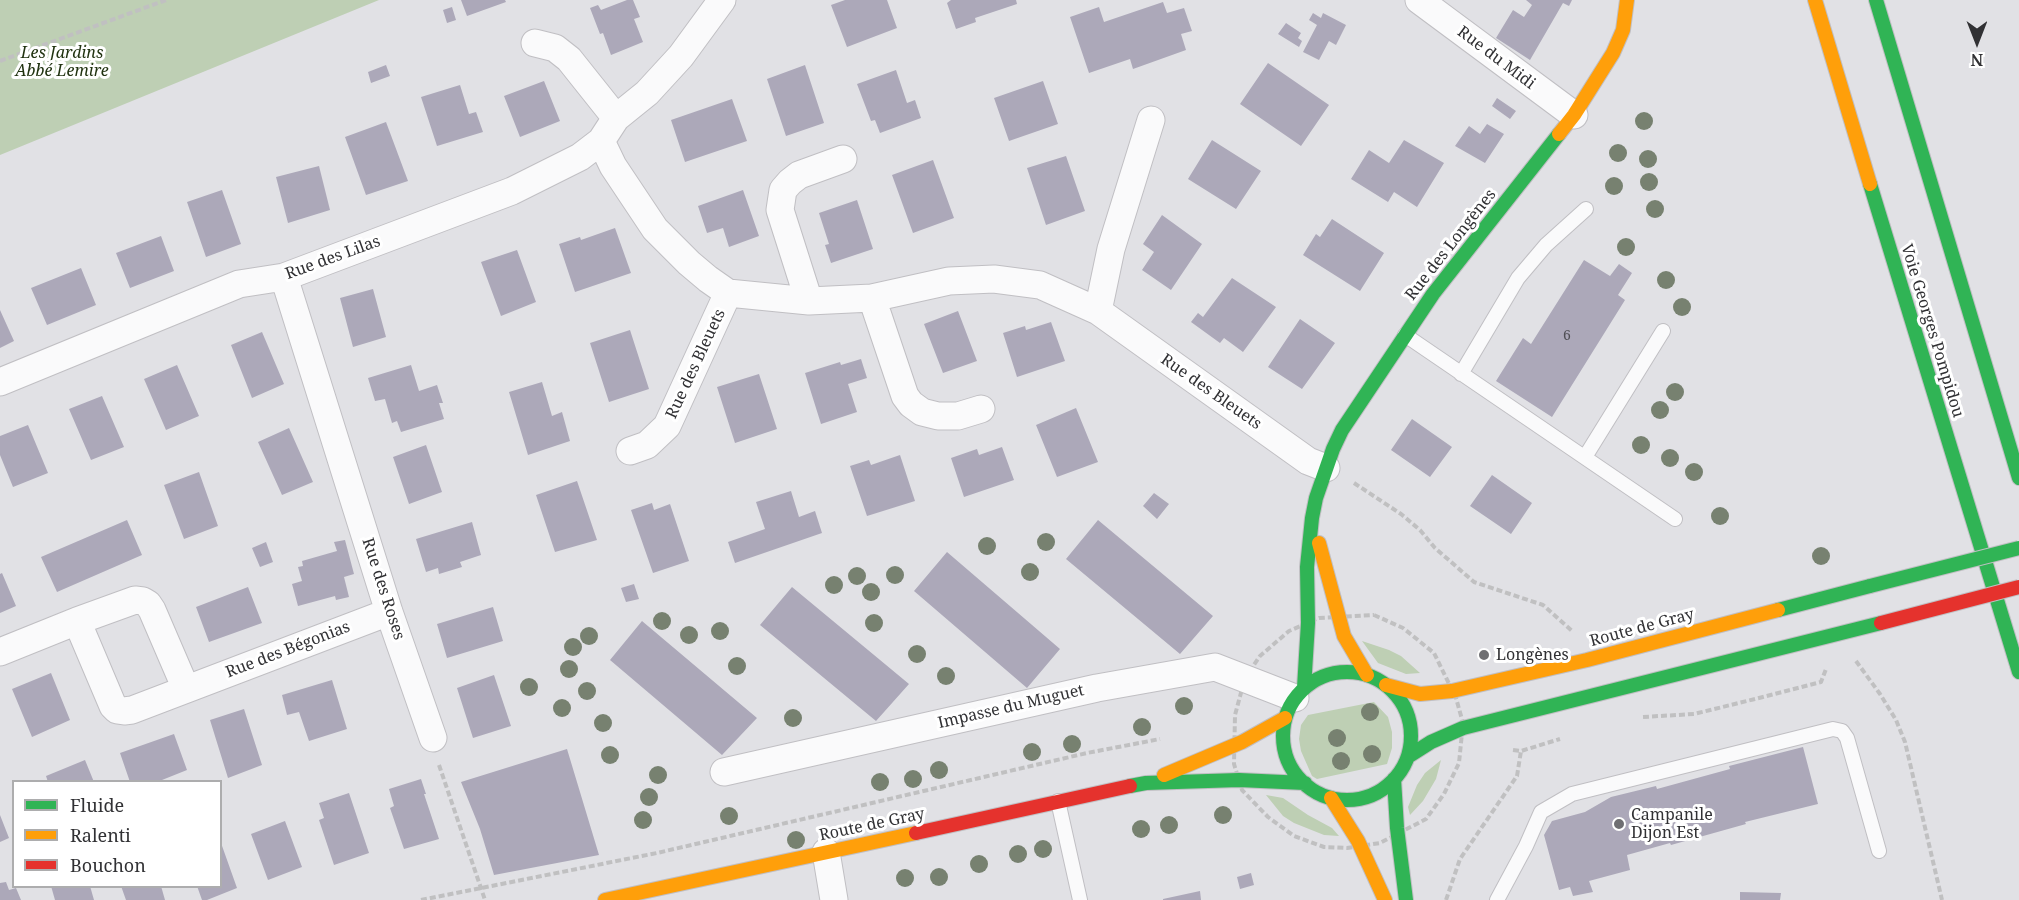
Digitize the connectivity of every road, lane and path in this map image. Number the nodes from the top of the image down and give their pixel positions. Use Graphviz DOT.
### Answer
graph roads {
  1 [pos="166,0"];
  2 [pos="722,0"];
  3 [pos="1419,0"];
  4 [pos="1627,0"];
  5 [pos="1815,0"];
  6 [pos="1876,0"];
  7 [pos="535,43"];
  8 [pos="0,61"];
  9 [pos="1820,65"];
  10 [pos="1574,115"];
  11 [pos="616,118"];
  12 [pos="1151,120"];
  13 [pos="601,141"];
  14 [pos="843,159"];
  15 [pos="1586,209"];
  16 [pos="1879,216"];
  17 [pos="284,277"];
  18 [pos="728,293"];
  19 [pos="872,298"];
  20 [pos="809,301"];
  21 [pos="1098,311"];
  22 [pos="1663,331"];
  23 [pos="1405,335"];
  24 [pos="1461,374"];
  25 [pos="0,382"];
  26 [pos="981,409"];
  27 [pos="630,451"];
  28 [pos="1585,457"];
  29 [pos="1326,468"];
  30 [pos="2019,477"];
  31 [pos="1312,518"];
  32 [pos="1676,519"];
  33 [pos="2019,548"];
  34 [pos="2019,587"];
  35 [pos="390,612"];
  36 [pos="1339,617"];
  37 [pos="77,621"];
  38 [pos="1308,623"];
  39 [pos="1836,634"];
  40 [pos="0,652"];
  41 [pos="1587,660"];
  42 [pos="2019,672"];
  43 [pos="1366,675"];
  44 [pos="1245,678"];
  45 [pos="1386,685"];
  46 [pos="186,689"];
  47 [pos="1452,691"];
  48 [pos="1295,701"];
  49 [pos="1235,715"];
  50 [pos="1638,717"];
  51 [pos="1224,720"];
  52 [pos="1463,728"];
  53 [pos="433,738"];
  54 [pos="1563,738"];
  55 [pos="1161,739"];
  56 [pos="1235,745"];
  57 [pos="1408,756"];
  58 [pos="724,772"];
  59 [pos="1394,779"];
  60 [pos="1239,780"];
  61 [pos="1146,783"];
  62 [pos="1305,783"];
  63 [pos="1331,798"];
  64 [pos="1058,801"];
  65 [pos="1397,834"];
  66 [pos="1360,846"];
  67 [pos="1879,851"];
  68 [pos="826,852"];
  69 [pos="481,887"];
  70 [pos="421,900"];
  71 [pos="485,900"];
  72 [pos="605,900"];
  73 [pos="834,900"];
  74 [pos="1080,900"];
  75 [pos="1385,900"];
  76 [pos="1406,900"];
  77 [pos="1446,900"];
  78 [pos="1497,900"];
  79 [pos="1942,900"];
  1 -- 8 [label="path"];
  2 -- 11 [label="street, Rue des Lilas"];
  3 -- 10 [label="street, Rue du Midi"];
  4 -- 10 [label="main road, Rue des Longènes"];
  5 -- 16 [label="main road, Voie Georges Pompidou"];
  6 -- 30 [label="main road"];
  7 -- 11 [label="street"];
  9 -- 16 [label="main road"];
  10 -- 23 [label="main road, Rue des Longènes"];
  11 -- 13 [label="street, Rue des Lilas"];
  12 -- 21 [label="street"];
  13 -- 17 [label="street, Rue des Lilas"];
  13 -- 18 [label="street, Rue des Bleuets"];
  14 -- 20 [label="street"];
  15 -- 24 [label="lane"];
  16 -- 42 [label="main road, Voie Georges Pompidou"];
  17 -- 25 [label="street, Rue des Lilas"];
  17 -- 35 [label="street, Rue des Roses"];
  18 -- 20 [label="street, Rue des Bleuets"];
  18 -- 27 [label="street, Rue des Bleuets"];
  19 -- 20 [label="street, Rue des Bleuets"];
  19 -- 21 [label="street, Rue des Bleuets"];
  19 -- 26 [label="street"];
  21 -- 29 [label="street, Rue des Bleuets"];
  22 -- 28 [label="lane"];
  23 -- 24 [label="lane"];
  23 -- 29 [label="main road, Rue des Longènes"];
  24 -- 28 [label="lane"];
  28 -- 32 [label="lane"];
  29 -- 31 [label="main road, Rue des Longènes"];
  29 -- 41 [label="path"];
  31 -- 36 [label="main road"];
  31 -- 38 [label="main road, Rue des Longènes"];
  33 -- 41 [label="main road, Route de Gray, bridge"];
  34 -- 39 [label="main road, bridge"];
  35 -- 46 [label="street, Rue des Bégonias"];
  35 -- 53 [label="street, Rue des Roses"];
  36 -- 38 [label="path"];
  36 -- 43 [label="main road"];
  36 -- 47 [label="path"];
  37 -- 40 [label="street"];
  37 -- 46 [label="street"];
  37 -- 46 [label="street, Rue des Bégonias"];
  38 -- 44 [label="path"];
  38 -- 48 [label="main road, Rue des Longènes"];
  39 -- 50 [label="path"];
  39 -- 52 [label="main road"];
  39 -- 79 [label="path"];
  41 -- 47 [label="main road, Route de Gray"];
  43 -- 45 [label="main road"];
  43 -- 48 [label="main road"];
  44 -- 48 [label="street, Impasse du Muguet"];
  44 -- 49 [label="path"];
  44 -- 58 [label="street, Impasse du Muguet"];
  45 -- 47 [label="main road, Route de Gray"];
  45 -- 57 [label="main road"];
  47 -- 52 [label="path"];
  48 -- 56 [label="main road, Route de Gray"];
  48 -- 62 [label="main road"];
  49 -- 51 [label="path"];
  49 -- 56 [label="path"];
  52 -- 57 [label="main road"];
  52 -- 65 [label="path"];
  53 -- 69 [label="path"];
  54 -- 77 [label="path"];
  55 -- 69 [label="path"];
  56 -- 60 [label="path"];
  56 -- 61 [label="main road, Route de Gray"];
  57 -- 59 [label="main road"];
  59 -- 63 [label="main road"];
  59 -- 65 [label="main road"];
  60 -- 61 [label="main road, Route de Gray"];
  60 -- 62 [label="main road, Route de Gray"];
  60 -- 66 [label="path"];
  61 -- 64 [label="main road, Route de Gray"];
  62 -- 63 [label="main road"];
  63 -- 66 [label="main road"];
  64 -- 68 [label="main road, Route de Gray"];
  64 -- 74 [label="lane"];
  65 -- 66 [label="path"];
  65 -- 76 [label="main road"];
  66 -- 75 [label="main road"];
  67 -- 78 [label="lane"];
  68 -- 72 [label="main road, Route de Gray"];
  68 -- 73 [label="street"];
  69 -- 70 [label="path"];
  69 -- 71 [label="path"];
}
